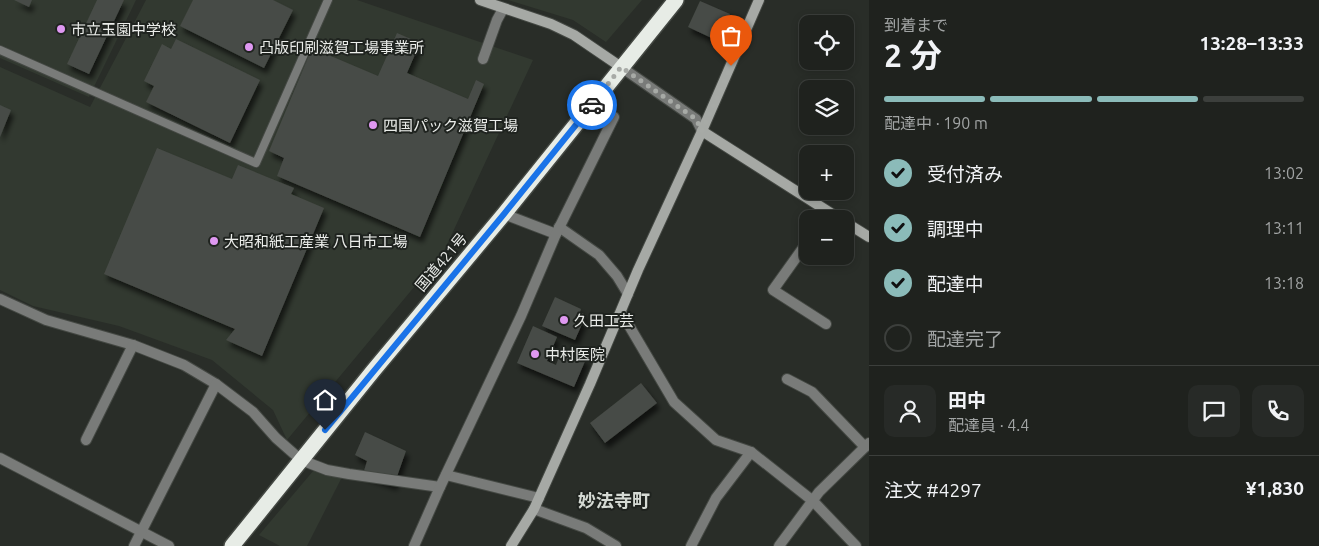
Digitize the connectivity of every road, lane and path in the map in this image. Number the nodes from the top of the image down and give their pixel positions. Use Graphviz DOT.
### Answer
graph roads {
  1 [pos="328,0"];
  2 [pos="480,0"];
  3 [pos="676,0"];
  4 [pos="759,0"];
  5 [pos="503,9"];
  6 [pos="0,50"];
  7 [pos="483,59"];
  8 [pos="621,67"];
  9 [pos="614,117"];
  10 [pos="702,131"];
  11 [pos="819,210"];
  12 [pos="504,214"];
  13 [pos="854,228"];
  14 [pos="557,231"];
  15 [pos="869,237"];
  16 [pos="799,254"];
  17 [pos="628,294"];
  18 [pos="0,300"];
  19 [pos="621,312"];
  20 [pos="826,324"];
  21 [pos="133,345"];
  22 [pos="787,379"];
  23 [pos="216,384"];
  24 [pos="86,440"];
  25 [pos="867,445"];
  26 [pos="751,452"];
  27 [pos="0,458"];
  28 [pos="301,460"];
  29 [pos="446,475"];
  30 [pos="440,487"];
  31 [pos="539,498"];
  32 [pos="813,500"];
  33 [pos="534,509"];
  34 [pos="141,532"];
  35 [pos="134,546"];
  36 [pos="169,546"];
  37 [pos="232,546"];
  38 [pos="414,546"];
  39 [pos="512,546"];
  40 [pos="616,546"];
  41 [pos="691,546"];
  42 [pos="780,546"];
  43 [pos="856,546"];
  1 -- 6 [label="lane"];
  2 -- 5 [label="street"];
  3 -- 8 [label="highway, 国道421号"];
  4 -- 10 [label="street"];
  5 -- 7 [label="street"];
  5 -- 8 [label="street"];
  8 -- 10 [label="street"];
  8 -- 12 [label="highway, 国道421号"];
  9 -- 14 [label="street"];
  10 -- 11 [label="street"];
  10 -- 17 [label="street"];
  12 -- 14 [label="street"];
  12 -- 28 [label="highway, 国道421号"];
  13 -- 15 [label="street"];
  14 -- 17 [label="street"];
  14 -- 29 [label="street"];
  16 -- 20 [label="street"];
  17 -- 19 [label="street"];
  18 -- 21 [label="street"];
  19 -- 26 [label="street"];
  19 -- 31 [label="street"];
  21 -- 23 [label="street"];
  21 -- 24 [label="street"];
  22 -- 25 [label="street"];
  23 -- 28 [label="street"];
  23 -- 34 [label="street"];
  25 -- 32 [label="street"];
  26 -- 32 [label="street"];
  26 -- 41 [label="street"];
  27 -- 34 [label="street"];
  28 -- 30 [label="street"];
  28 -- 37 [label="highway, 国道421号"];
  29 -- 30 [label="street"];
  29 -- 31 [label="street"];
  30 -- 38 [label="street"];
  31 -- 33 [label="street"];
  32 -- 42 [label="street"];
  32 -- 43 [label="street"];
  33 -- 39 [label="street"];
  33 -- 40 [label="street"];
  34 -- 35 [label="street"];
  34 -- 36 [label="street"];
}
